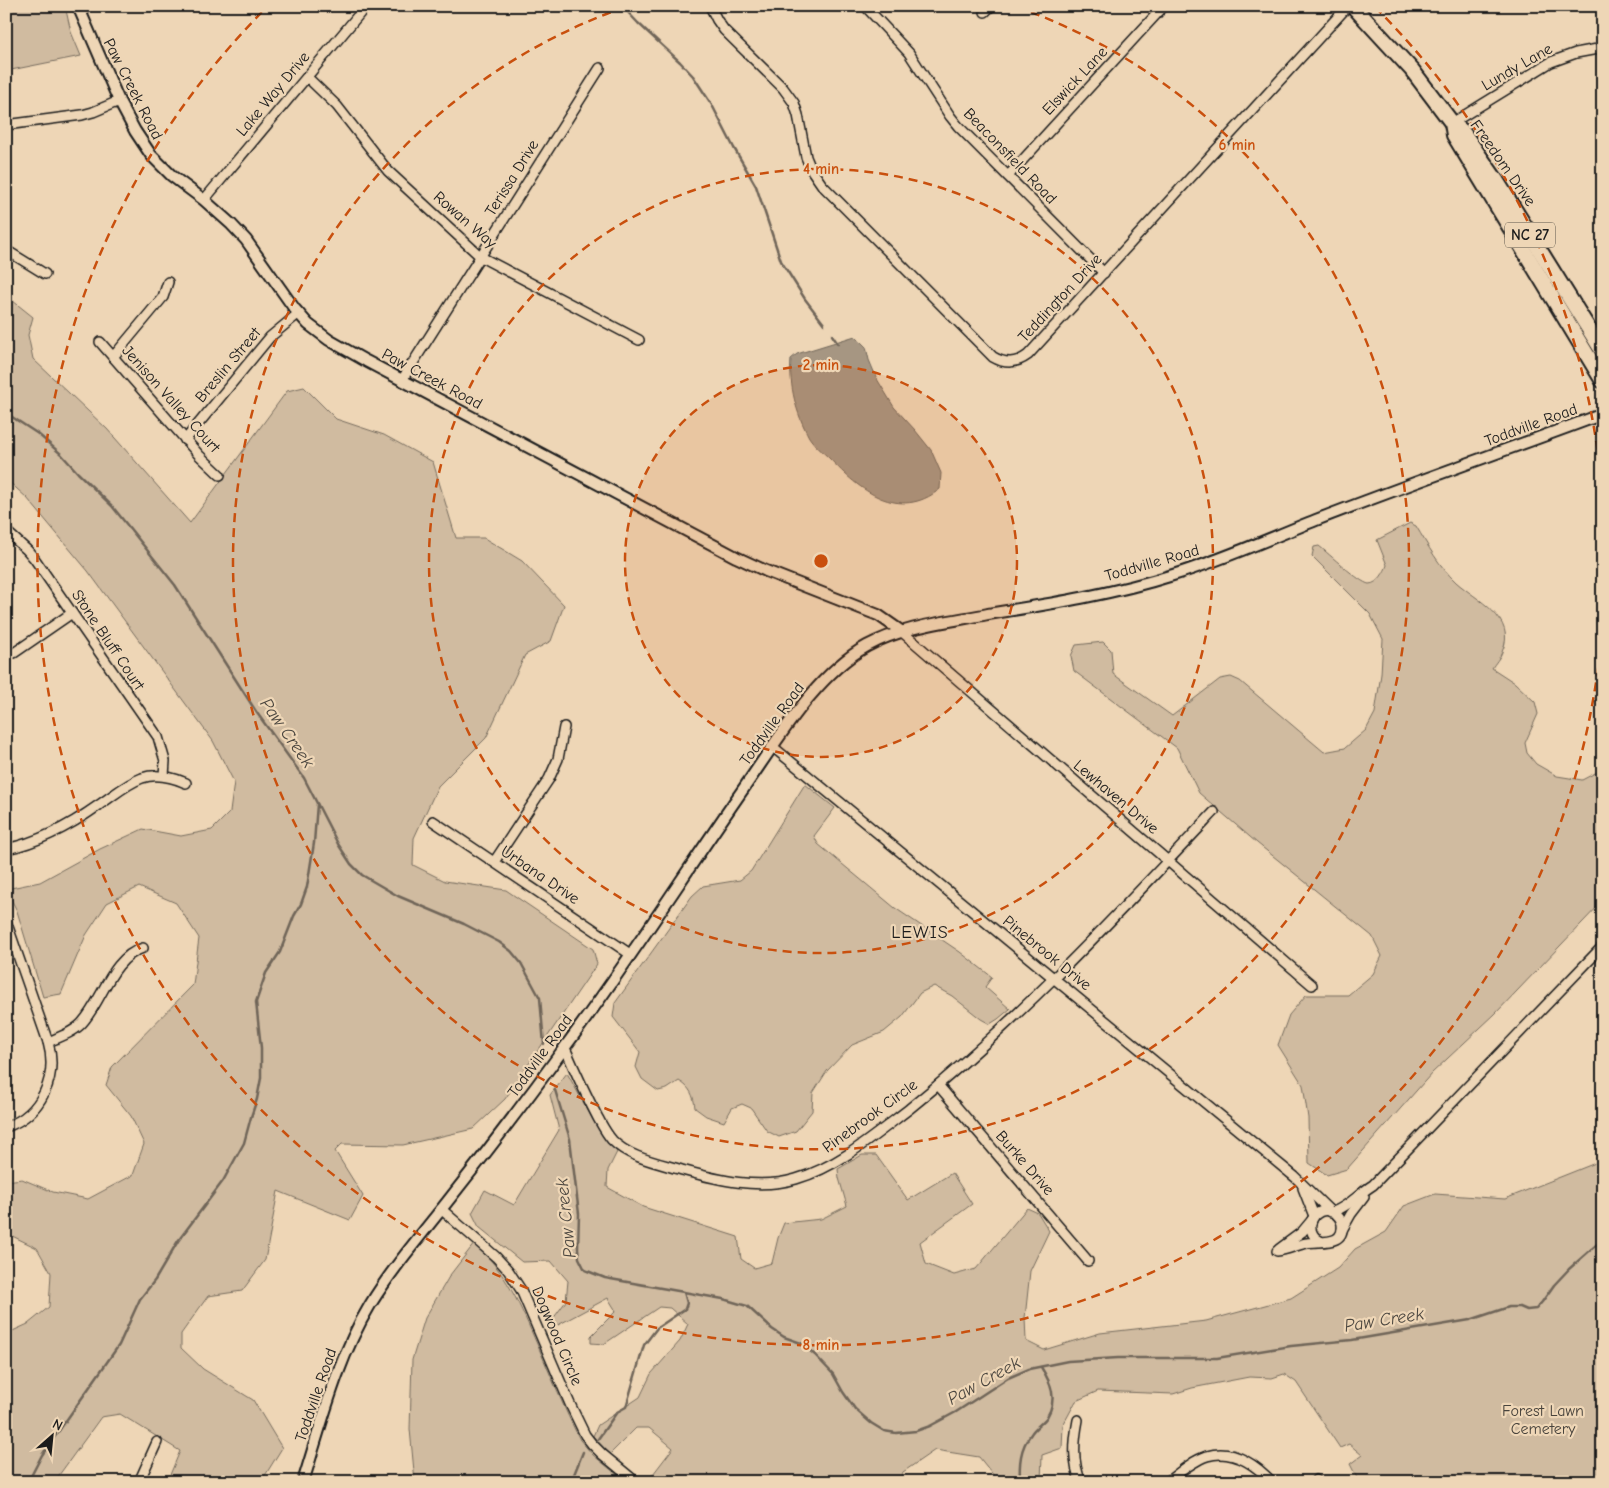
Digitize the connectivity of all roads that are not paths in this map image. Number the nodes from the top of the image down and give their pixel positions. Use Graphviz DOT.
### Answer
graph roads {
  1 [pos="78,6"];
  2 [pos="366,6"];
  3 [pos="710,6"];
  4 [pos="865,6"];
  5 [pos="1164,6"];
  6 [pos="1348,6"];
  7 [pos="1353,6"];
  8 [pos="1603,48"];
  9 [pos="600,68"];
  10 [pos="306,77"];
  11 [pos="119,101"];
  12 [pos="1452,123"];
  13 [pos="6,125"];
  14 [pos="1008,176"];
  15 [pos="204,200"];
  16 [pos="6,250"];
  17 [pos="481,257"];
  18 [pos="1104,273"];
  19 [pos="45,274"];
  20 [pos="168,282"];
  21 [pos="299,313"];
  22 [pos="639,340"];
  23 [pos="100,342"];
  24 [pos="1603,352"];
  25 [pos="113,357"];
  26 [pos="402,380"];
  27 [pos="1603,381"];
  28 [pos="1603,414"];
  29 [pos="185,440"];
  30 [pos="220,475"];
  31 [pos="6,531"];
  32 [pos="72,613"];
  33 [pos="901,631"];
  34 [pos="14,653"];
  35 [pos="564,727"];
  36 [pos="772,747"];
  37 [pos="164,776"];
  38 [pos="186,783"];
  39 [pos="1214,812"];
  40 [pos="433,821"];
  41 [pos="6,849"];
  42 [pos="1168,861"];
  43 [pos="494,862"];
  44 [pos="6,921"];
  45 [pos="1603,946"];
  46 [pos="143,948"];
  47 [pos="630,954"];
  48 [pos="1054,978"];
  49 [pos="1312,985"];
  50 [pos="48,1042"];
  51 [pos="565,1048"];
  52 [pos="938,1086"];
  53 [pos="6,1127"];
  54 [pos="1301,1183"];
  55 [pos="1373,1185"];
  56 [pos="442,1209"];
  57 [pos="1332,1212"];
  58 [pos="1313,1218"];
  59 [pos="1342,1231"];
  60 [pos="1320,1242"];
  61 [pos="1088,1261"];
  62 [pos="1078,1420"];
  63 [pos="157,1442"];
  64 [pos="1603,1480"];
  65 [pos="139,1482"];
  66 [pos="303,1482"];
  67 [pos="636,1482"];
  68 [pos="1081,1482"];
  69 [pos="1167,1482"];
  70 [pos="1272,1482"];
  71 [pos="1599,1482"];
  1 -- 11 [label="street, Paw Creek Road"];
  2 -- 10 [label="street, Lake Way Drive"];
  3 -- 18 [label="street, Teddington Drive"];
  4 -- 14 [label="street, Beaconsfield Road"];
  5 -- 14 [label="street, Elswick Lane"];
  6 -- 18 [label="street, Teddington Drive"];
  7 -- 12 [label="main road, Freedom Drive / NC 27"];
  8 -- 12 [label="street, Lundy Lane"];
  9 -- 17 [label="street, Terissa Drive"];
  10 -- 15 [label="street, Lake Way Drive"];
  10 -- 17 [label="street, Rowan Way"];
  11 -- 13 [label="street"];
  11 -- 15 [label="street, Paw Creek Road"];
  12 -- 24 [label="main road, Freedom Drive / NC 27"];
  12 -- 27 [label="main road, Freedom Drive / NC 27"];
  14 -- 18 [label="street, Beaconsfield Road"];
  15 -- 21 [label="street, Paw Creek Road"];
  16 -- 19 [label="street"];
  17 -- 22 [label="street, Rowan Way"];
  17 -- 26 [label="street, Terissa Drive"];
  20 -- 25 [label="street"];
  21 -- 26 [label="street, Paw Creek Road"];
  21 -- 29 [label="street, Breslin Street"];
  23 -- 25 [label="street, Jenison Valley Court"];
  25 -- 29 [label="street, Jenison Valley Court"];
  26 -- 33 [label="street, Paw Creek Road"];
  28 -- 33 [label="street, Toddville Road"];
  29 -- 30 [label="street, Jenison Valley Court"];
  31 -- 32 [label="street, Stone Bluff Court"];
  32 -- 34 [label="street"];
  32 -- 37 [label="street, Stone Bluff Court"];
  33 -- 36 [label="street, Toddville Road"];
  33 -- 42 [label="street, Lewhaven Drive"];
  35 -- 43 [label="street"];
  36 -- 47 [label="street, Toddville Road"];
  36 -- 48 [label="street, Pinebrook Drive"];
  37 -- 38 [label="street"];
  37 -- 41 [label="street"];
  39 -- 42 [label="street, Pinebrook Circle"];
  40 -- 43 [label="street, Urbana Drive"];
  42 -- 48 [label="street, Pinebrook Circle"];
  42 -- 49 [label="street, Lewhaven Drive"];
  43 -- 47 [label="street, Urbana Drive"];
  44 -- 50 [label="street"];
  45 -- 55 [label="street"];
  46 -- 50 [label="street"];
  47 -- 51 [label="street, Toddville Road"];
  48 -- 52 [label="street, Pinebrook Circle"];
  48 -- 54 [label="street, Pinebrook Drive"];
  50 -- 53 [label="street"];
  51 -- 52 [label="street, Pinebrook Circle"];
  51 -- 56 [label="street, Toddville Road"];
  52 -- 61 [label="street, Burke Drive"];
  54 -- 57 [label="street, Pinebrook Drive"];
  54 -- 58 [label="street, Pinebrook Drive"];
  55 -- 57 [label="street"];
  55 -- 59 [label="street"];
  56 -- 66 [label="street, Toddville Road"];
  56 -- 67 [label="street, Dogwood Circle"];
  57 -- 58 [label="street"];
  57 -- 59 [label="street"];
  58 -- 60 [label="street"];
  58 -- 60 [label="street"];
  59 -- 60 [label="street"];
  62 -- 68 [label="street"];
  63 -- 65 [label="street"];
  64 -- 71 [label="street"];
  69 -- 70 [label="street"];
}
